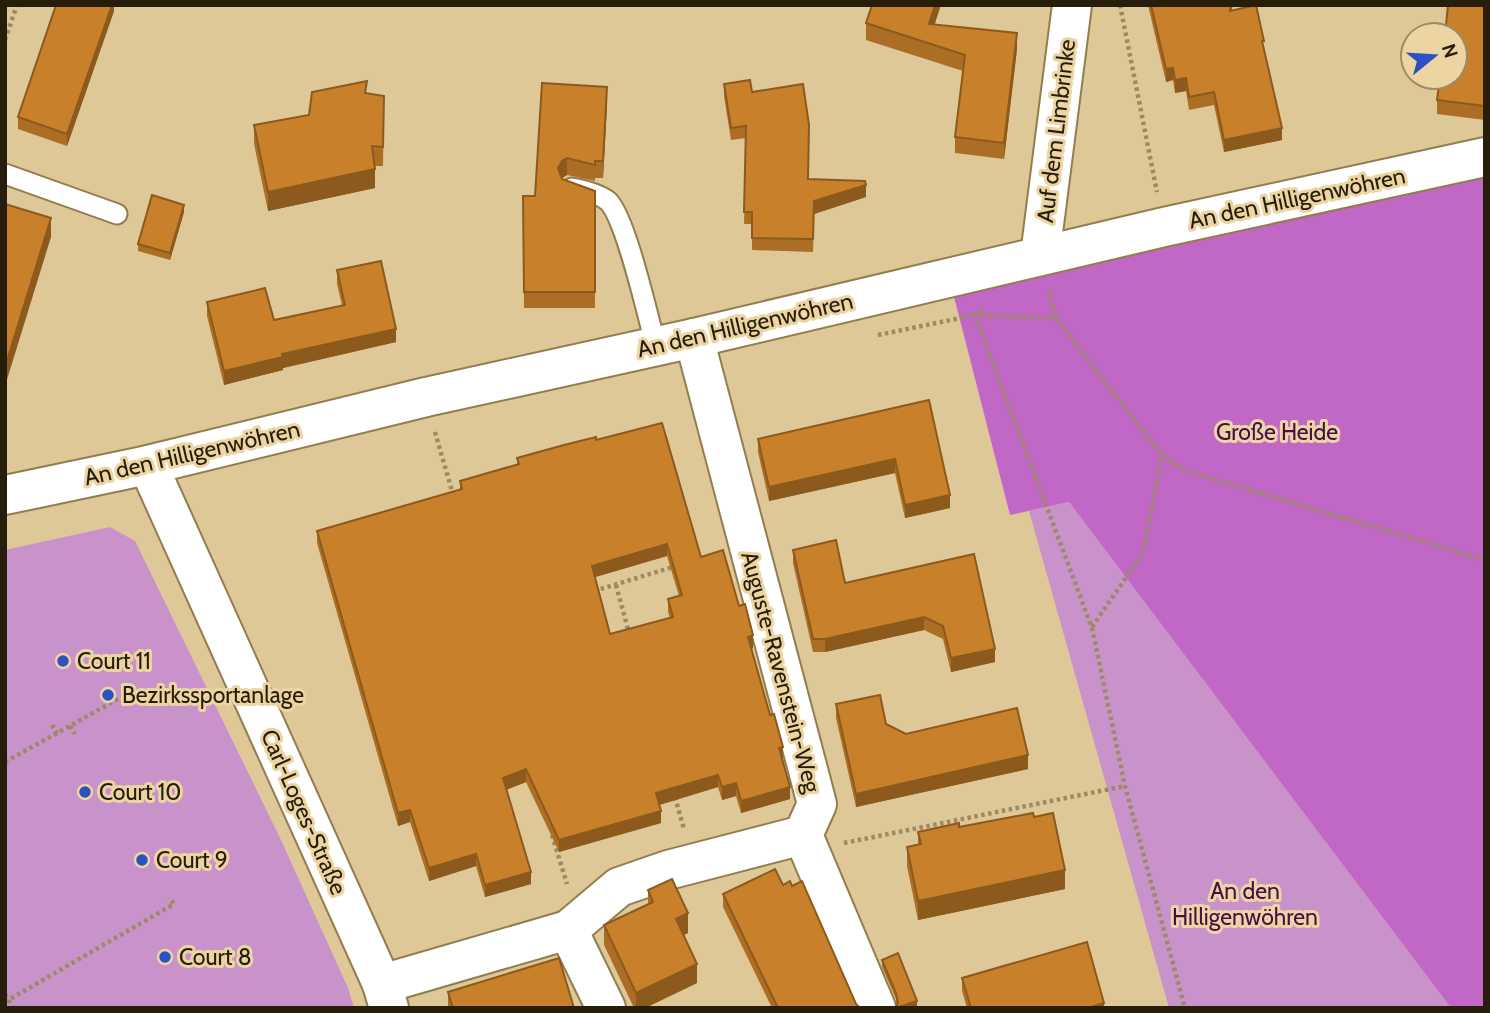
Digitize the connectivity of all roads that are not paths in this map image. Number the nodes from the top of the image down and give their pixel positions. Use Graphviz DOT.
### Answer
graph roads {
  1 [pos="1072,5"];
  2 [pos="1485,157"];
  3 [pos="5,174"];
  4 [pos="570,187"];
  5 [pos="117,214"];
  6 [pos="1040,256"];
  7 [pos="694,338"];
  8 [pos="656,346"];
  9 [pos="148,465"];
  10 [pos="5,495"];
  11 [pos="806,843"];
  12 [pos="573,926"];
  13 [pos="386,996"];
  14 [pos="606,1008"];
  15 [pos="876,1008"];
  1 -- 6 [label="street, Auf dem Limbrinke"];
  2 -- 6 [label="street, An den Hilligenwöhren"];
  3 -- 5 [label="lane"];
  4 -- 8 [label="lane"];
  6 -- 7 [label="street, An den Hilligenwöhren"];
  7 -- 8 [label="street, An den Hilligenwöhren"];
  7 -- 11 [label="street, Auguste-Ravenstein-Weg"];
  8 -- 9 [label="street, An den Hilligenwöhren"];
  9 -- 10 [label="street, An den Hilligenwöhren"];
  9 -- 13 [label="street, Carl-Loges-Straße"];
  11 -- 12 [label="street"];
  11 -- 15 [label="street"];
  12 -- 13 [label="street"];
  12 -- 14 [label="street"];
}
